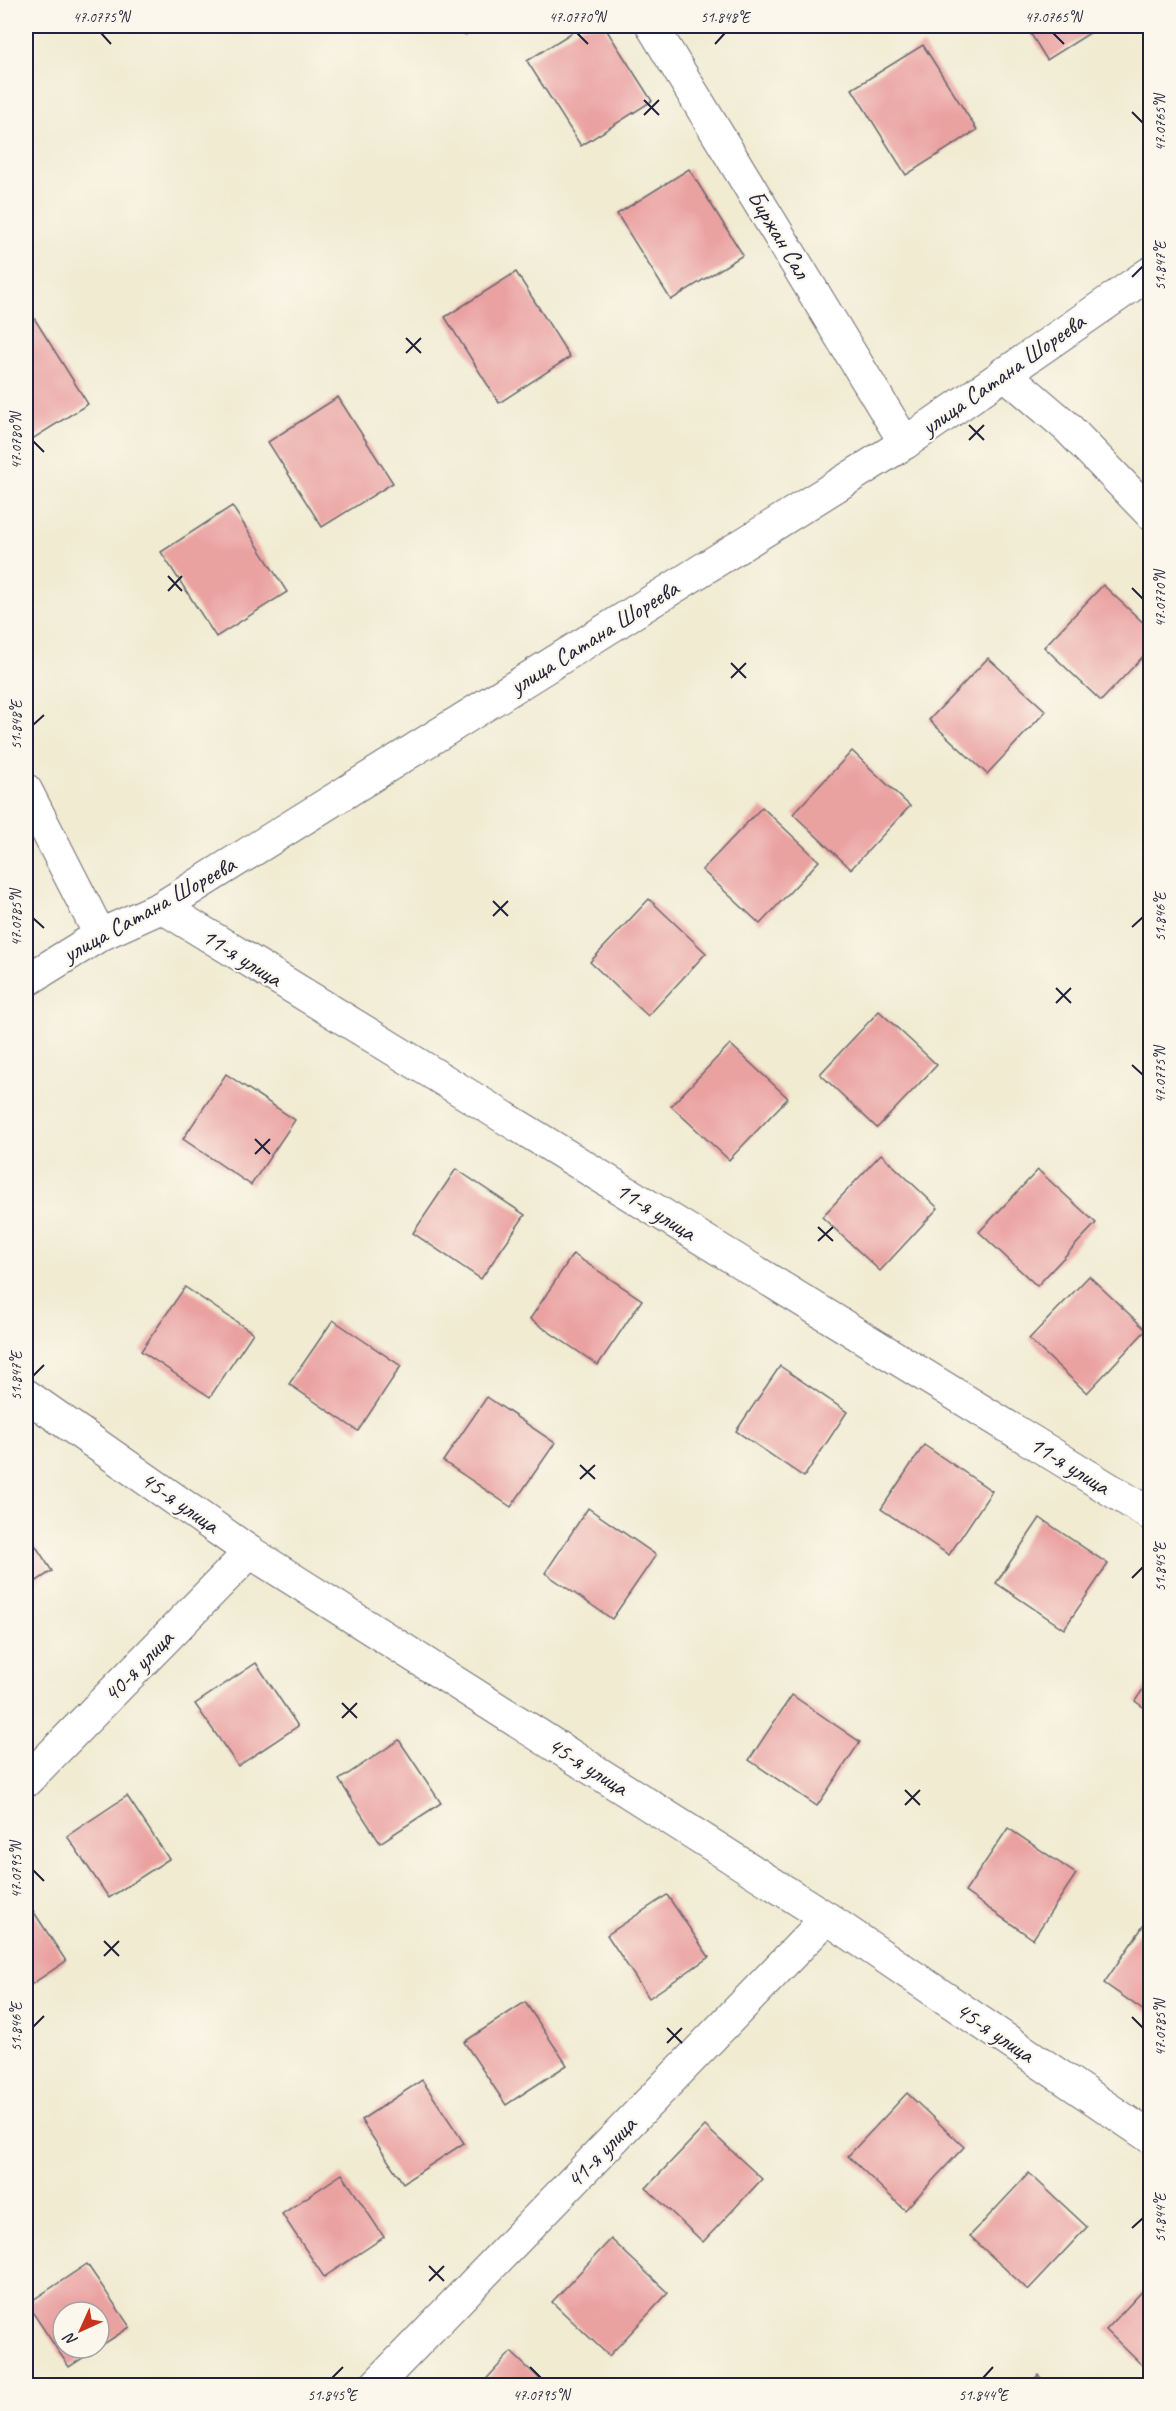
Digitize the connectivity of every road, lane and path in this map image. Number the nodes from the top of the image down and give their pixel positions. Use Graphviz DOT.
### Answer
graph roads {
  1 [pos="652,26"];
  2 [pos="1150,273"];
  3 [pos="1004,373"];
  4 [pos="905,443"];
  5 [pos="1150,513"];
  6 [pos="26,790"];
  7 [pos="162,907"];
  8 [pos="100,935"];
  9 [pos="26,981"];
  10 [pos="26,1395"];
  11 [pos="1150,1514"];
  12 [pos="250,1552"];
  13 [pos="26,1781"];
  14 [pos="827,1918"];
  15 [pos="1150,2137"];
  16 [pos="375,2385"];
  1 -- 4 [label="street, Биржан Сал"];
  2 -- 3 [label="street, улица Сатана Шореева"];
  3 -- 4 [label="street, улица Сатана Шореева"];
  3 -- 5 [label="street"];
  4 -- 7 [label="street, улица Сатана Шореева"];
  6 -- 8 [label="street"];
  7 -- 8 [label="street, улица Сатана Шореева"];
  7 -- 11 [label="street, 11-я улица"];
  8 -- 9 [label="street, улица Сатана Шореева"];
  10 -- 12 [label="street, 45-я улица"];
  12 -- 13 [label="street, 40-я улица"];
  12 -- 14 [label="street, 45-я улица"];
  14 -- 15 [label="street, 45-я улица"];
  14 -- 16 [label="street, 41-я улица"];
}
